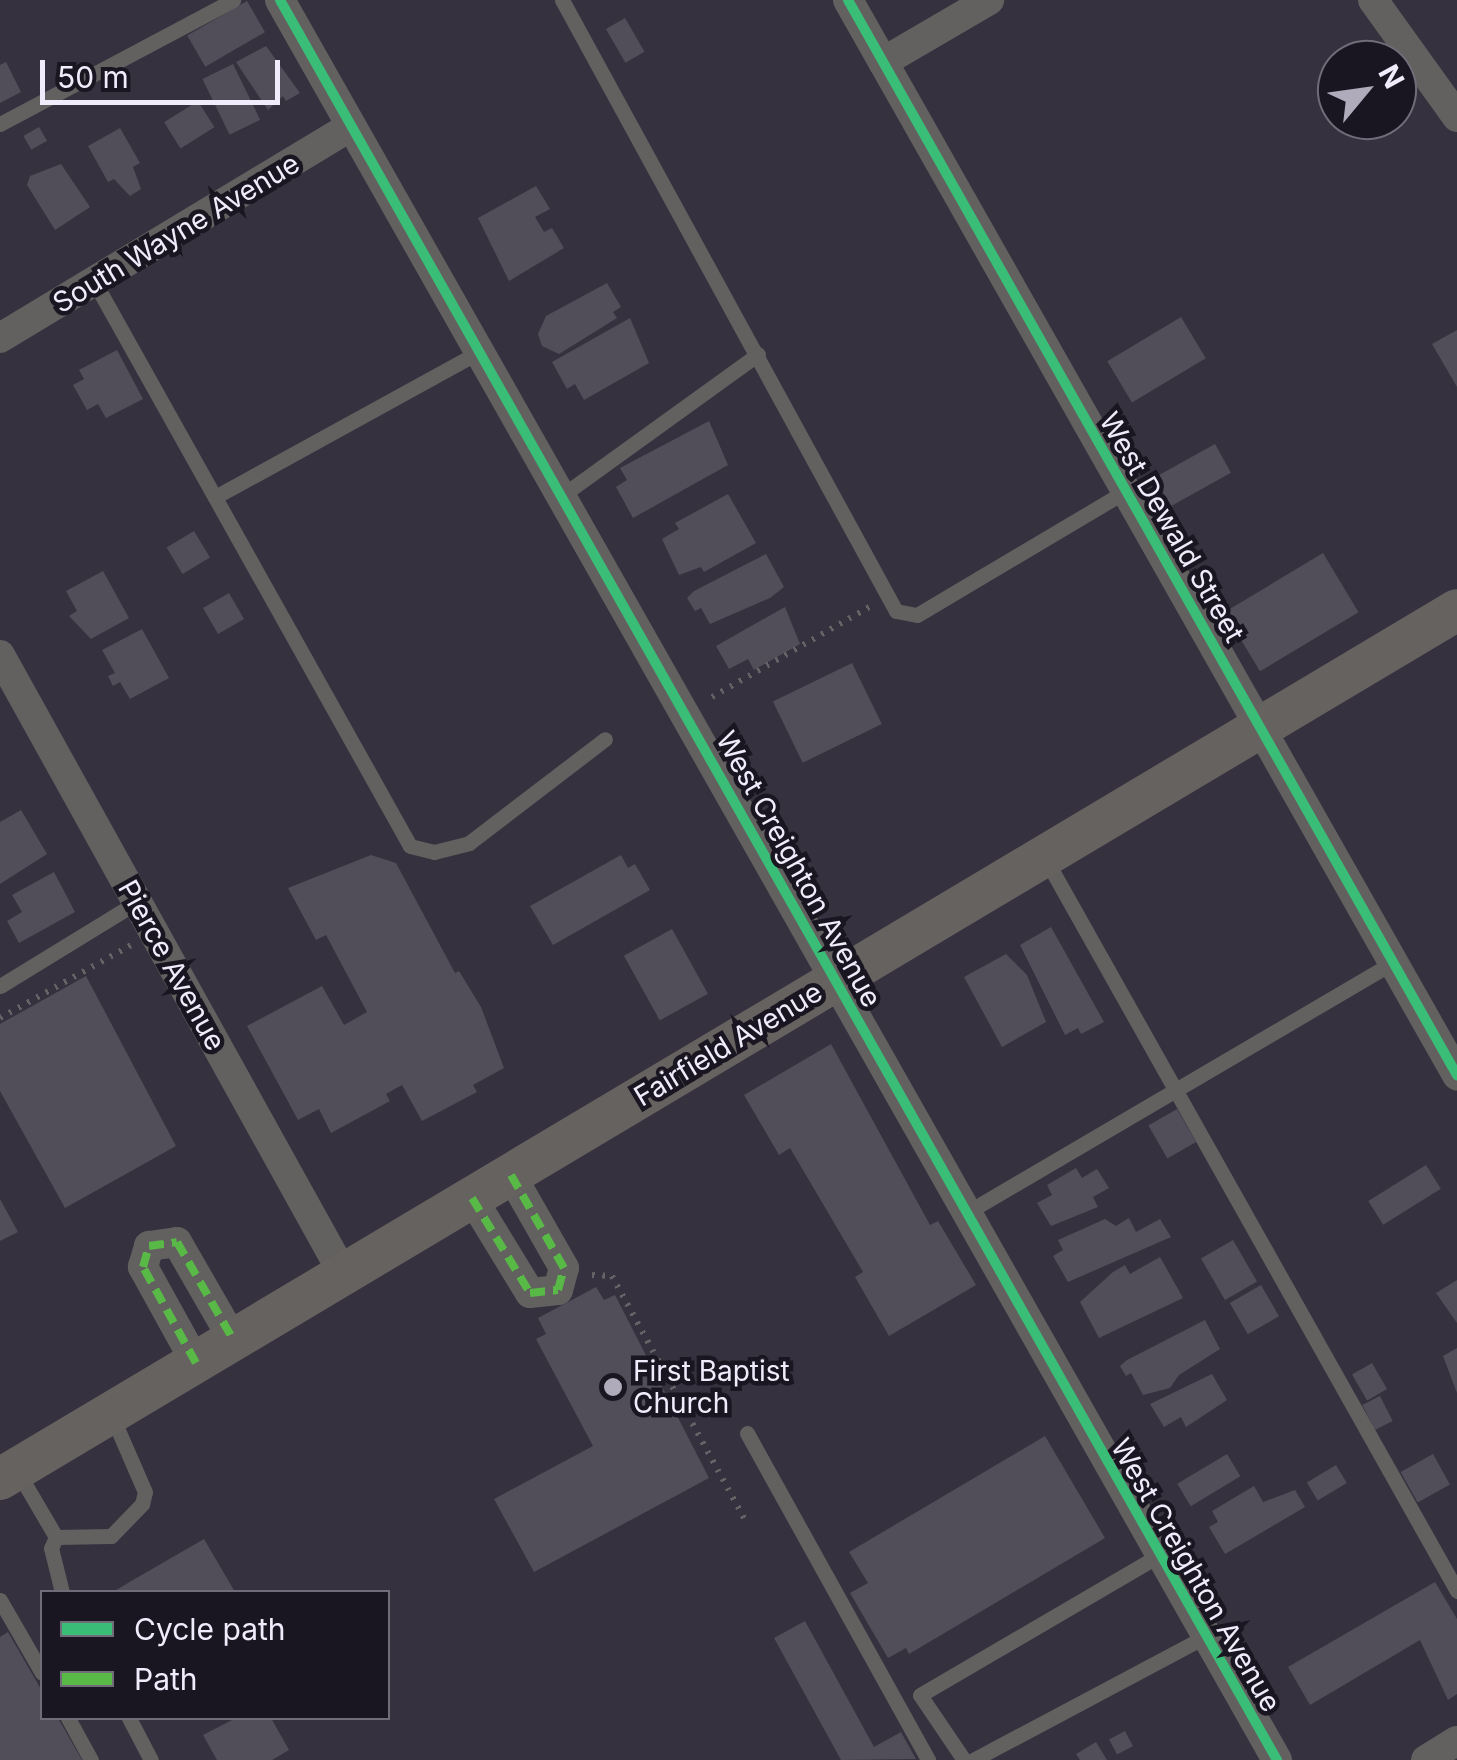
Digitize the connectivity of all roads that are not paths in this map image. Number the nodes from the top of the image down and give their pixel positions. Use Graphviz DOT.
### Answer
graph roads {
  1 [pos="232,0"];
  2 [pos="280,0"];
  3 [pos="562,0"];
  4 [pos="848,0"];
  5 [pos="989,0"];
  6 [pos="1373,0"];
  7 [pos="883,62"];
  8 [pos="1457,117"];
  9 [pos="0,124"];
  10 [pos="350,127"];
  11 [pos="95,282"];
  12 [pos="0,338"];
  13 [pos="477,353"];
  14 [pos="758,354"];
  15 [pos="1126,491"];
  16 [pos="560,497"];
  17 [pos="214,498"];
  18 [pos="1457,610"];
  19 [pos="0,655"];
  20 [pos="1258,725"];
  21 [pos="605,739"];
  22 [pos="1043,855"];
  23 [pos="137,902"];
  24 [pos="1392,962"];
  25 [pos="834,980"];
  26 [pos="0,986"];
  27 [pos="1457,1076"];
  28 [pos="1172,1089"];
  29 [pos="511,1175"];
  30 [pos="472,1198"];
  31 [pos="966,1213"];
  32 [pos="344,1276"];
  33 [pos="234,1341"];
  34 [pos="196,1363"];
  35 [pos="111,1413"];
  36 [pos="747,1433"];
  37 [pos="8,1474"];
  38 [pos="56,1537"];
  39 [pos="1158,1556"];
  40 [pos="62,1590"];
  41 [pos="1457,1591"];
  42 [pos="0,1600"];
  43 [pos="1204,1637"];
  44 [pos="40,1670"];
  45 [pos="69,1720"];
  46 [pos="129,1720"];
  47 [pos="1457,1741"];
  48 [pos="91,1760"];
  49 [pos="151,1760"];
  50 [pos="928,1760"];
  51 [pos="964,1760"];
  52 [pos="973,1760"];
  53 [pos="1277,1760"];
  54 [pos="1426,1760"];
  1 -- 9 [label="lane"];
  2 -- 10 [label="street, West Creighton Avenue"];
  3 -- 14 [label="lane"];
  4 -- 7 [label="street, West Dewald Street"];
  5 -- 7 [label="street"];
  6 -- 8 [label="street"];
  7 -- 15 [label="street, West Dewald Street"];
  10 -- 11 [label="street, South Wayne Avenue"];
  10 -- 13 [label="street, West Creighton Avenue"];
  11 -- 12 [label="street, South Wayne Avenue"];
  11 -- 17 [label="lane"];
  13 -- 16 [label="street, West Creighton Avenue"];
  13 -- 17 [label="lane"];
  14 -- 15 [label="lane"];
  14 -- 16 [label="lane"];
  15 -- 20 [label="street, West Dewald Street"];
  16 -- 25 [label="street, West Creighton Avenue"];
  17 -- 21 [label="lane"];
  18 -- 20 [label="main road, Fairfield Avenue"];
  19 -- 23 [label="street, Pierce Avenue"];
  20 -- 22 [label="main road, Fairfield Avenue"];
  20 -- 24 [label="street, West Dewald Street"];
  22 -- 25 [label="main road, Fairfield Avenue"];
  22 -- 28 [label="lane"];
  23 -- 26 [label="lane"];
  23 -- 32 [label="street, Pierce Avenue"];
  24 -- 27 [label="street, West Dewald Street"];
  24 -- 28 [label="lane"];
  25 -- 29 [label="main road, Fairfield Avenue"];
  25 -- 31 [label="street, West Creighton Avenue"];
  28 -- 31 [label="lane"];
  28 -- 41 [label="lane"];
  29 -- 30 [label="main road, Fairfield Avenue"];
  29 -- 30 [label="street"];
  30 -- 32 [label="main road, Fairfield Avenue"];
  31 -- 39 [label="street, West Creighton Avenue"];
  32 -- 33 [label="main road, Fairfield Avenue"];
  33 -- 34 [label="main road, Fairfield Avenue"];
  33 -- 34 [label="street"];
  34 -- 35 [label="main road, Fairfield Avenue"];
  35 -- 37 [label="main road, Fairfield Avenue"];
  35 -- 38 [label="lane"];
  36 -- 50 [label="lane"];
  37 -- 38 [label="lane"];
  38 -- 40 [label="lane"];
  39 -- 43 [label="street, West Creighton Avenue"];
  39 -- 51 [label="lane"];
  42 -- 44 [label="lane"];
  43 -- 52 [label="lane"];
  43 -- 53 [label="street, West Creighton Avenue"];
  45 -- 48 [label="lane"];
  46 -- 49 [label="lane"];
  47 -- 54 [label="street"];
}
